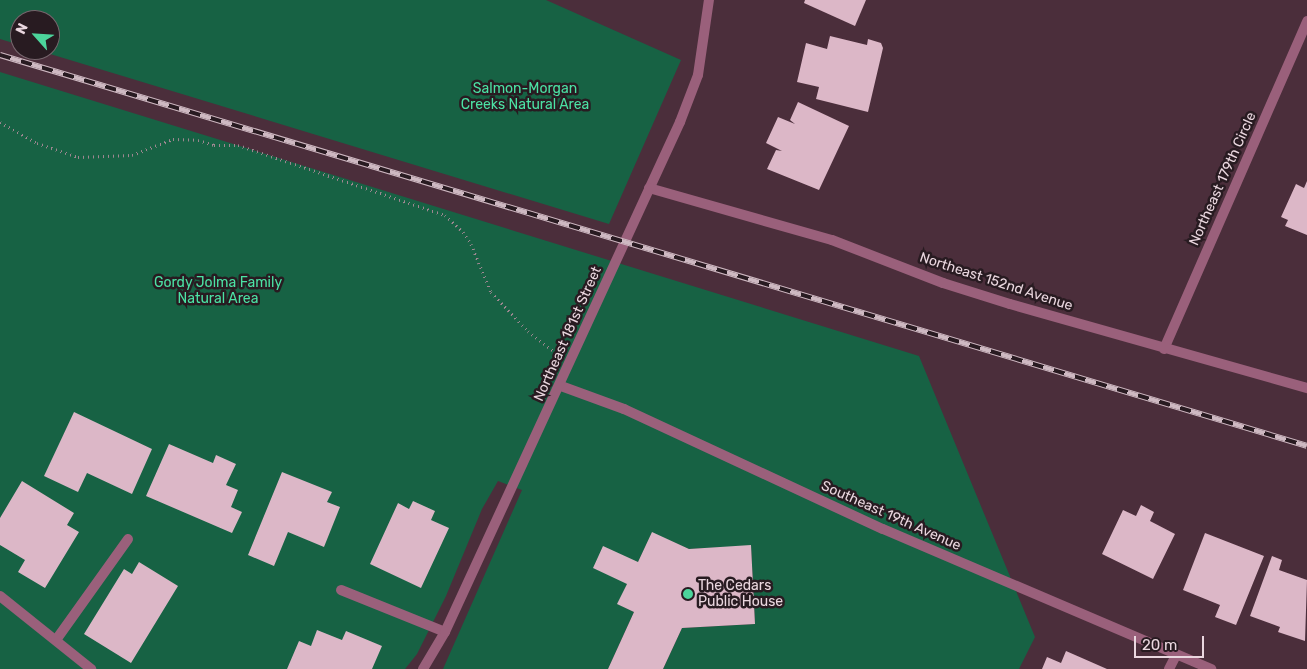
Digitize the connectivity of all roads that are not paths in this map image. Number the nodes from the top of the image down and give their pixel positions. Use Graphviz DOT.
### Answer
graph roads {
  1 [pos="709,0"];
  2 [pos="1307,21"];
  3 [pos="649,188"];
  4 [pos="1164,348"];
  5 [pos="560,386"];
  6 [pos="1307,388"];
  7 [pos="128,539"];
  8 [pos="341,590"];
  9 [pos="0,596"];
  10 [pos="444,632"];
  11 [pos="56,640"];
  12 [pos="1176,655"];
  13 [pos="91,669"];
  14 [pos="423,669"];
  15 [pos="1169,669"];
  16 [pos="1211,669"];
  1 -- 3 [label="street, Northeast 181st Street"];
  2 -- 4 [label="street, Northeast 179th Circle"];
  3 -- 4 [label="street, Northeast 152nd Avenue"];
  3 -- 5 [label="street, Northeast 181st Street"];
  4 -- 6 [label="street, Northeast 152nd Avenue"];
  5 -- 10 [label="street, Northeast 181st Street"];
  5 -- 12 [label="street, Southeast 19th Avenue"];
  7 -- 11 [label="street"];
  8 -- 10 [label="street"];
  9 -- 11 [label="street"];
  10 -- 14 [label="street, Northeast 181st Street"];
  11 -- 13 [label="street"];
  12 -- 15 [label="street"];
  12 -- 16 [label="street, Southeast 19th Avenue"];
}
